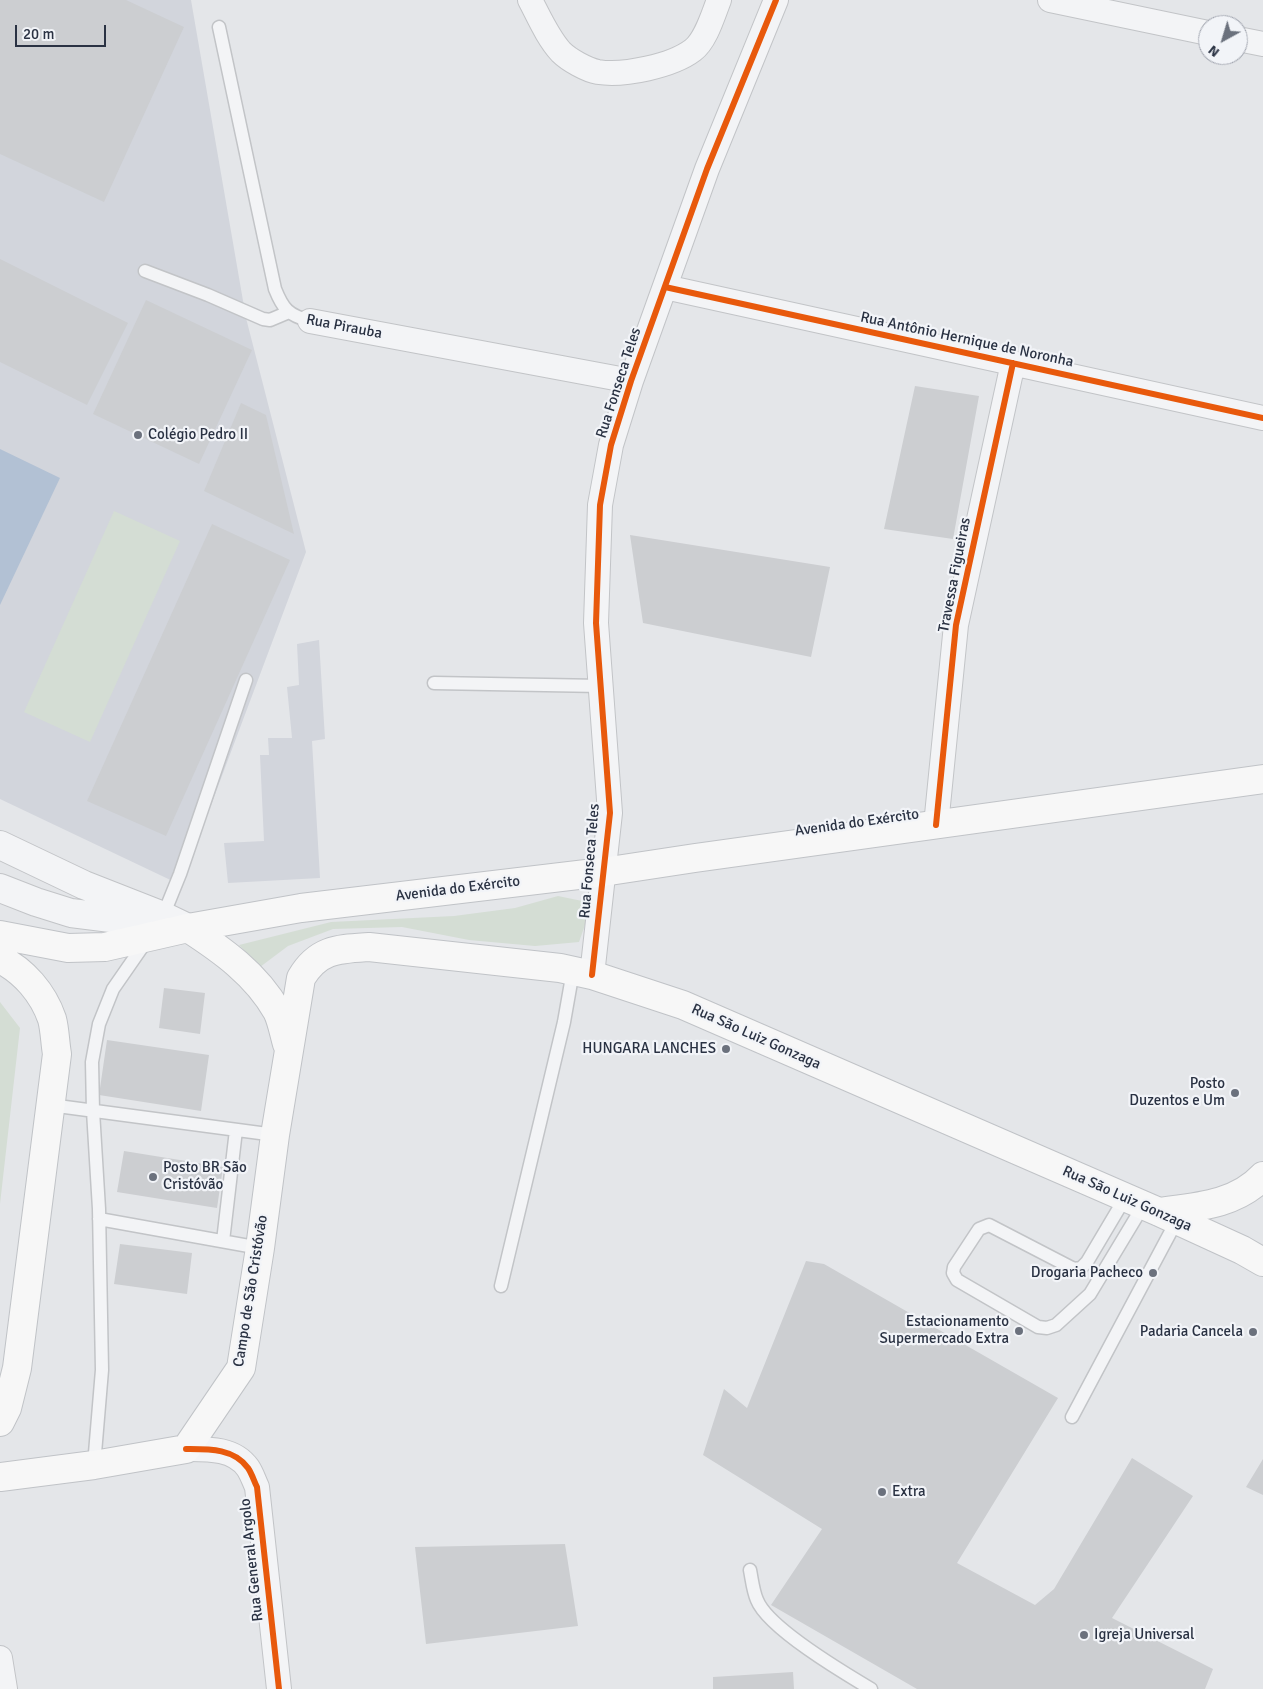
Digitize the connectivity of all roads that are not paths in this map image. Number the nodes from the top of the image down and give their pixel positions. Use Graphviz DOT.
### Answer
graph roads {
  1 [pos="530,0"];
  2 [pos="719,0"];
  3 [pos="776,0"];
  4 [pos="1050,0"];
  5 [pos="219,27"];
  6 [pos="1198,31"];
  7 [pos="1248,41"];
  8 [pos="1263,44"];
  9 [pos="145,272"];
  10 [pos="665,287"];
  11 [pos="299,317"];
  12 [pos="1013,363"];
  13 [pos="631,381"];
  14 [pos="1263,418"];
  15 [pos="246,680"];
  16 [pos="434,682"];
  17 [pos="601,686"];
  18 [pos="1263,779"];
  19 [pos="936,825"];
  20 [pos="0,845"];
  21 [pos="603,872"];
  22 [pos="0,888"];
  23 [pos="156,926"];
  24 [pos="188,928"];
  25 [pos="0,935"];
  26 [pos="0,959"];
  27 [pos="582,973"];
  28 [pos="289,1051"];
  29 [pos="50,1105"];
  30 [pos="93,1111"];
  31 [pos="236,1130"];
  32 [pos="274,1135"];
  33 [pos="1263,1176"];
  34 [pos="1151,1209"];
  35 [pos="99,1219"];
  36 [pos="223,1241"];
  37 [pos="260,1248"];
  38 [pos="1263,1262"];
  39 [pos="501,1286"];
  40 [pos="1072,1417"];
  41 [pos="0,1422"];
  42 [pos="186,1449"];
  43 [pos="94,1465"];
  44 [pos="0,1477"];
  45 [pos="750,1570"];
  46 [pos="0,1658"];
  47 [pos="5,1689"];
  48 [pos="279,1689"];
  49 [pos="871,1689"];
  1 -- 2 [label="street"];
  3 -- 10 [label="street, Rua Fonseca Teles"];
  4 -- 6 [label="street"];
  5 -- 11 [label="lane, Rua Pirauba"];
  7 -- 8 [label="street"];
  9 -- 11 [label="lane"];
  10 -- 12 [label="street, Rua Antônio Hernique de Noronha"];
  10 -- 13 [label="street, Rua Fonseca Teles"];
  11 -- 13 [label="street, Rua Pirauba"];
  12 -- 14 [label="street, Rua Antônio Hernique de Noronha"];
  12 -- 19 [label="street, Travessa Figueiras"];
  13 -- 17 [label="street, Rua Fonseca Teles"];
  15 -- 23 [label="lane"];
  16 -- 17 [label="lane"];
  17 -- 21 [label="street, Rua Fonseca Teles"];
  18 -- 19 [label="main road, Avenida do Exército"];
  19 -- 21 [label="main road, Avenida do Exército"];
  20 -- 23 [label="street"];
  21 -- 24 [label="main road, Avenida do Exército"];
  21 -- 27 [label="street, Rua Fonseca Teles"];
  22 -- 24 [label="street"];
  23 -- 24 [label="main road"];
  23 -- 25 [label="main road"];
  23 -- 30 [label="lane"];
  24 -- 28 [label="main road"];
  26 -- 29 [label="main road"];
  27 -- 28 [label="main road, Rua São Luiz Gonzaga"];
  27 -- 34 [label="main road, Rua São Luiz Gonzaga"];
  27 -- 39 [label="lane"];
  28 -- 32 [label="main road, Campo de São Cristóvão"];
  29 -- 30 [label="lane"];
  29 -- 41 [label="main road"];
  30 -- 31 [label="lane"];
  30 -- 35 [label="lane"];
  31 -- 32 [label="lane"];
  31 -- 36 [label="lane"];
  32 -- 37 [label="main road, Campo de São Cristóvão"];
  33 -- 34 [label="main road"];
  34 -- 34 [label="lane"];
  34 -- 38 [label="main road, Rua São Luiz Gonzaga"];
  34 -- 40 [label="lane"];
  35 -- 36 [label="lane"];
  35 -- 43 [label="lane"];
  36 -- 37 [label="lane"];
  37 -- 42 [label="main road, Campo de São Cristóvão"];
  42 -- 43 [label="main road"];
  42 -- 48 [label="street, Rua General Argolo"];
  43 -- 44 [label="main road"];
  45 -- 49 [label="lane"];
  46 -- 47 [label="street"];
}
